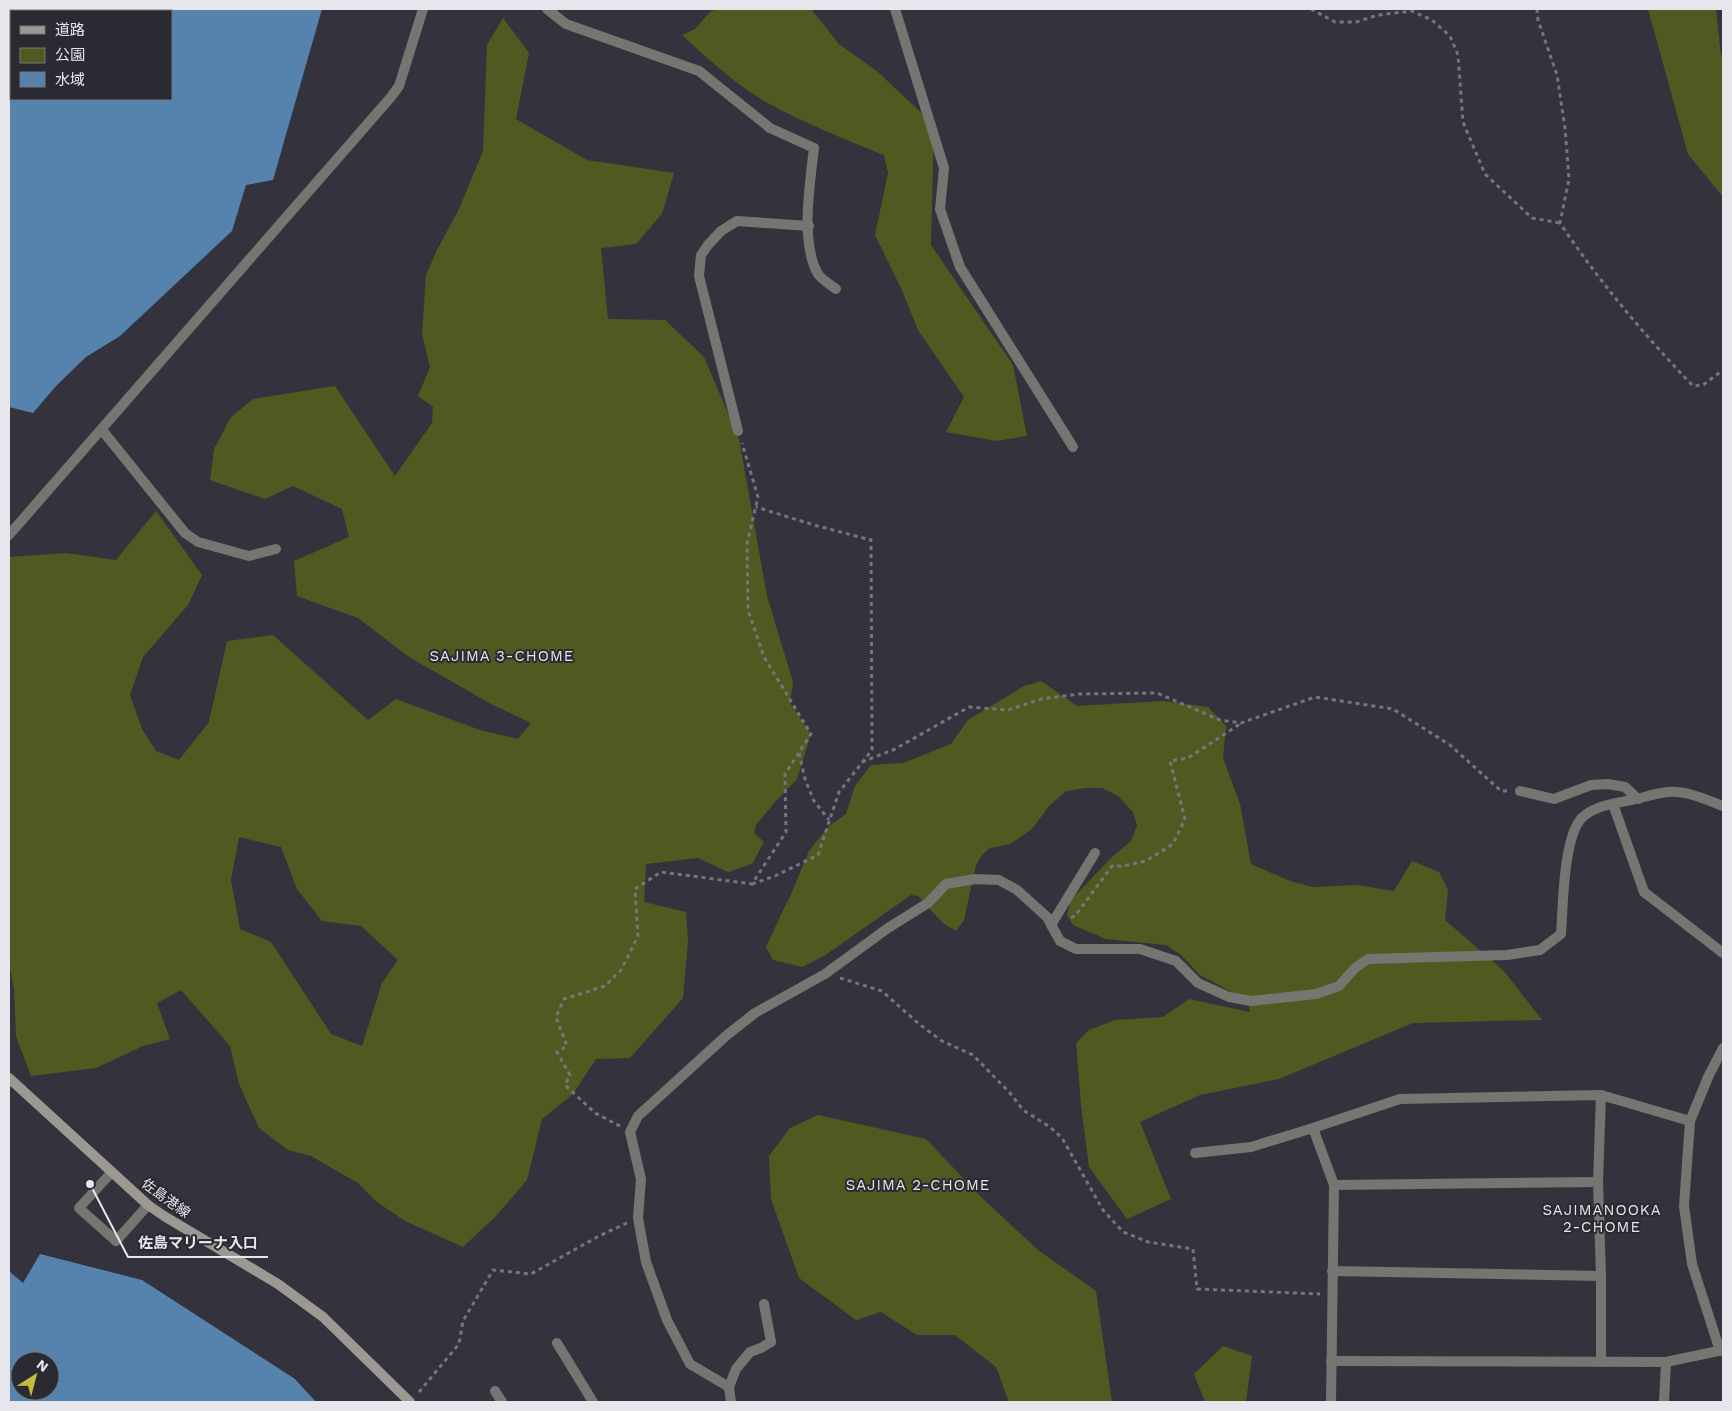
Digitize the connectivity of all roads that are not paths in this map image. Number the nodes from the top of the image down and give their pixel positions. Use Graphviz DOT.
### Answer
graph roads {
  1 [pos="423,9"];
  2 [pos="547,9"];
  3 [pos="895,9"];
  4 [pos="809,226"];
  5 [pos="836,289"];
  6 [pos="102,430"];
  7 [pos="738,430"];
  8 [pos="1073,447"];
  9 [pos="9,535"];
  10 [pos="276,548"];
  11 [pos="1520,791"];
  12 [pos="1638,798"];
  13 [pos="1613,804"];
  14 [pos="1723,806"];
  15 [pos="1095,854"];
  16 [pos="1051,925"];
  17 [pos="1723,953"];
  18 [pos="1723,1048"];
  19 [pos="9,1078"];
  20 [pos="1601,1094"];
  21 [pos="1690,1121"];
  22 [pos="1313,1128"];
  23 [pos="1195,1153"];
  24 [pos="111,1172"];
  25 [pos="1598,1182"];
  26 [pos="1334,1185"];
  27 [pos="148,1205"];
  28 [pos="1332,1271"];
  29 [pos="1601,1276"];
  30 [pos="764,1304"];
  31 [pos="557,1343"];
  32 [pos="1722,1351"];
  33 [pos="1330,1361"];
  34 [pos="1602,1362"];
  35 [pos="1666,1362"];
  36 [pos="730,1387"];
  37 [pos="495,1391"];
  38 [pos="413,1399"];
  39 [pos="502,1402"];
  40 [pos="593,1402"];
  41 [pos="731,1402"];
  42 [pos="1331,1402"];
  43 [pos="1664,1402"];
  1 -- 6 [label="street"];
  2 -- 4 [label="street"];
  3 -- 8 [label="street"];
  4 -- 5 [label="street"];
  4 -- 7 [label="street"];
  6 -- 9 [label="street"];
  6 -- 10 [label="street"];
  11 -- 12 [label="street"];
  12 -- 13 [label="street"];
  12 -- 14 [label="street"];
  13 -- 16 [label="street"];
  13 -- 17 [label="street"];
  15 -- 16 [label="street"];
  16 -- 36 [label="street"];
  18 -- 21 [label="street"];
  19 -- 24 [label="main road, 佐島港線"];
  20 -- 21 [label="street"];
  20 -- 22 [label="street"];
  20 -- 25 [label="street"];
  21 -- 32 [label="street"];
  22 -- 23 [label="street"];
  22 -- 26 [label="street"];
  24 -- 27 [label="main road, 佐島港線"];
  24 -- 27 [label="street"];
  25 -- 26 [label="street"];
  25 -- 29 [label="street"];
  26 -- 28 [label="street"];
  27 -- 38 [label="main road, 佐島港線"];
  28 -- 29 [label="street"];
  28 -- 33 [label="street"];
  29 -- 34 [label="street"];
  30 -- 36 [label="street"];
  31 -- 40 [label="street"];
  32 -- 35 [label="street"];
  33 -- 34 [label="street"];
  33 -- 42 [label="street"];
  34 -- 35 [label="street"];
  35 -- 43 [label="street"];
  36 -- 41 [label="street"];
  37 -- 39 [label="street"];
}
